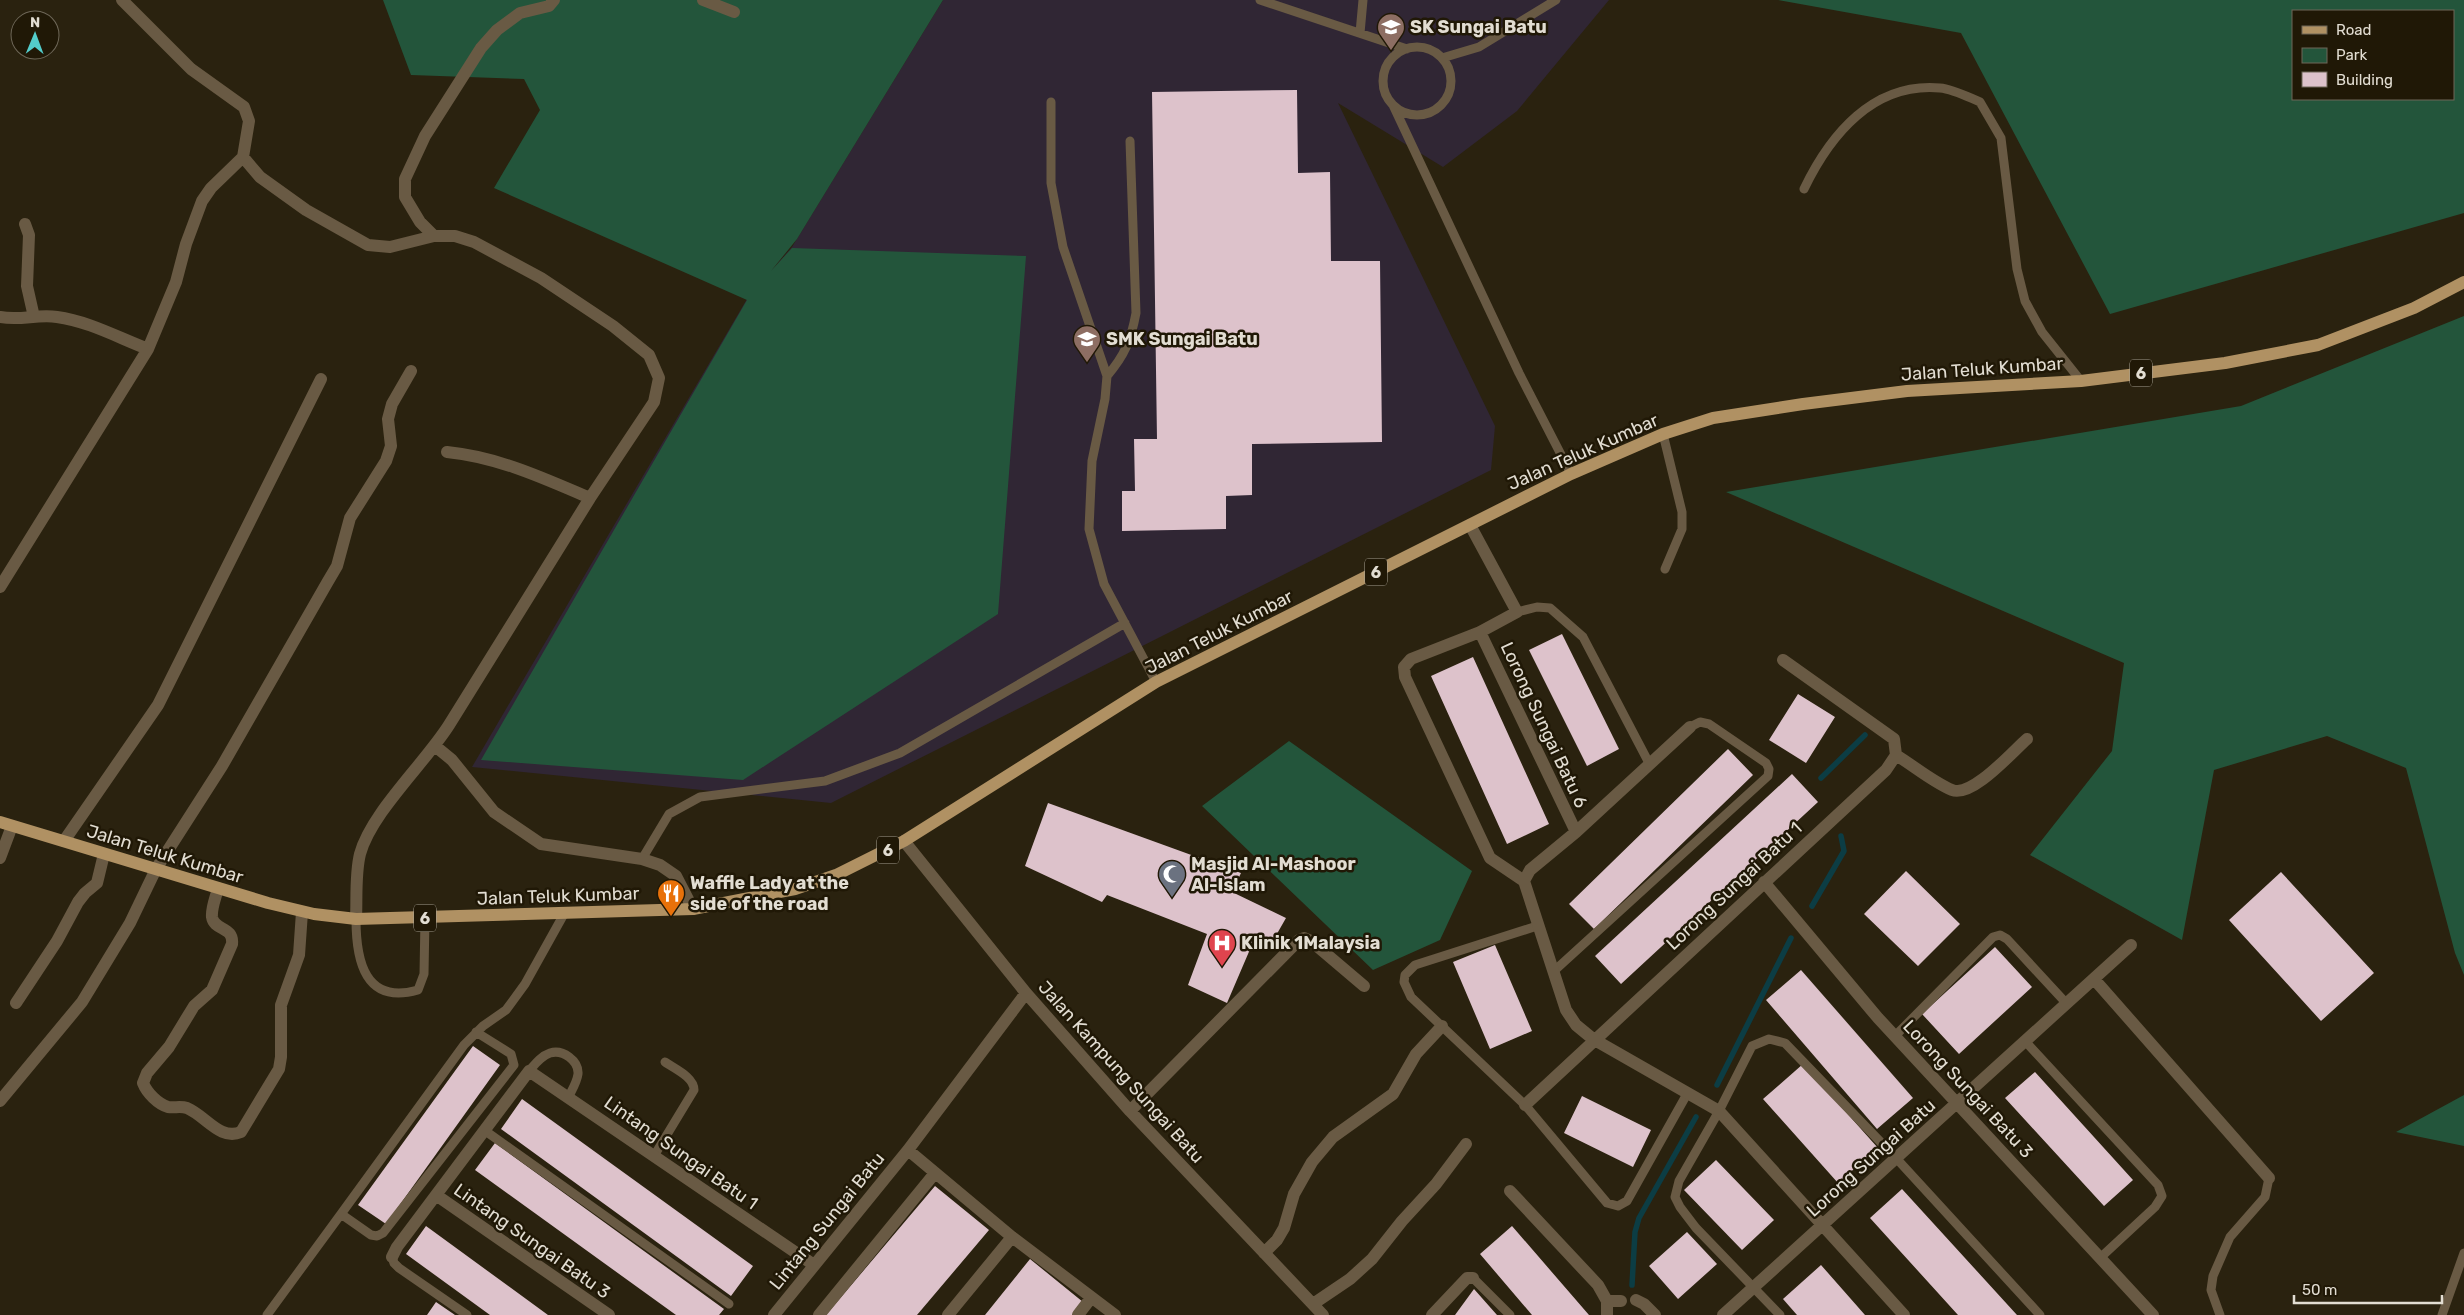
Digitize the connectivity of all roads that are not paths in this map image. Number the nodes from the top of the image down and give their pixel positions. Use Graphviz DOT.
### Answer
graph roads {
  1 [pos="122,0"];
  2 [pos="554,0"];
  3 [pos="703,0"];
  4 [pos="1362,0"];
  5 [pos="1556,0"];
  6 [pos="1265,1"];
  7 [pos="734,12"];
  8 [pos="1360,33"];
  9 [pos="1407,49"];
  10 [pos="1442,58"];
  11 [pos="1051,102"];
  12 [pos="1393,105"];
  13 [pos="1130,141"];
  14 [pos="243,157"];
  15 [pos="1804,189"];
  16 [pos="25,224"];
  17 [pos="434,236"];
  18 [pos="2464,282"];
  19 [pos="0,316"];
  20 [pos="34,317"];
  21 [pos="148,349"];
  22 [pos="411,371"];
  23 [pos="1107,376"];
  24 [pos="321,379"];
  25 [pos="2081,380"];
  26 [pos="1663,434"];
  27 [pos="447,452"];
  28 [pos="1571,474"];
  29 [pos="590,498"];
  30 [pos="1470,525"];
  31 [pos="1665,569"];
  32 [pos="0,588"];
  33 [pos="1517,612"];
  34 [pos="1125,623"];
  35 [pos="1480,632"];
  36 [pos="1783,660"];
  37 [pos="1156,682"];
  38 [pos="1690,727"];
  39 [pos="2027,739"];
  40 [pos="435,746"];
  41 [pos="1896,755"];
  42 [pos="1648,763"];
  43 [pos="6,824"];
  44 [pos="1576,832"];
  45 [pos="64,841"];
  46 [pos="904,842"];
  47 [pos="104,854"];
  48 [pos="0,858"];
  49 [pos="642,859"];
  50 [pos="156,869"];
  51 [pos="1524,880"];
  52 [pos="1764,882"];
  53 [pos="218,888"];
  54 [pos="693,909"];
  55 [pos="302,912"];
  56 [pos="564,914"];
  57 [pos="425,918"];
  58 [pos="356,919"];
  59 [pos="1538,926"];
  60 [pos="2131,946"];
  61 [pos="1554,972"];
  62 [pos="2094,979"];
  63 [pos="1364,986"];
  64 [pos="1026,993"];
  65 [pos="16,1004"];
  66 [pos="2067,1004"];
  67 [pos="1442,1026"];
  68 [pos="476,1032"];
  69 [pos="1895,1036"];
  70 [pos="1592,1039"];
  71 [pos="2025,1041"];
  72 [pos="665,1062"];
  73 [pos="529,1071"];
  74 [pos="1687,1094"];
  75 [pos="569,1096"];
  76 [pos="0,1102"];
  77 [pos="1958,1102"];
  78 [pos="1525,1104"];
  79 [pos="1130,1111"];
  80 [pos="1719,1111"];
  81 [pos="484,1130"];
  82 [pos="1466,1144"];
  83 [pos="908,1150"];
  84 [pos="654,1156"];
  85 [pos="1896,1158"];
  86 [pos="935,1173"];
  87 [pos="2268,1178"];
  88 [pos="1510,1191"];
  89 [pos="436,1196"];
  90 [pos="341,1214"];
  91 [pos="1821,1226"];
  92 [pos="1012,1237"];
  93 [pos="1264,1253"];
  94 [pos="2464,1253"];
  95 [pos="392,1257"];
  96 [pos="2100,1258"];
  97 [pos="814,1265"];
  98 [pos="1473,1278"];
  99 [pos="1754,1286"];
  100 [pos="1091,1298"];
  101 [pos="1636,1300"];
  102 [pos="1606,1301"];
  103 [pos="1621,1301"];
  104 [pos="729,1304"];
  105 [pos="1312,1304"];
  106 [pos="267,1315"];
  107 [pos="467,1315"];
  108 [pos="609,1315"];
  109 [pos="774,1315"];
  110 [pos="819,1315"];
  111 [pos="948,1315"];
  112 [pos="1078,1315"];
  113 [pos="1115,1315"];
  114 [pos="1323,1315"];
  115 [pos="1432,1315"];
  116 [pos="1510,1315"];
  117 [pos="1607,1315"];
  118 [pos="1655,1315"];
  119 [pos="1723,1315"];
  120 [pos="1780,1315"];
  121 [pos="1904,1315"];
  122 [pos="2040,1315"];
  123 [pos="2153,1315"];
  124 [pos="2220,1315"];
  125 [pos="2442,1315"];
  1 -- 14 [label="street"];
  2 -- 17 [label="street"];
  3 -- 7 [label="street"];
  4 -- 8 [label="lane"];
  5 -- 10 [label="lane"];
  6 -- 8 [label="lane"];
  8 -- 9 [label="lane"];
  9 -- 10 [label="lane"];
  9 -- 12 [label="lane"];
  10 -- 12 [label="lane"];
  11 -- 23 [label="lane"];
  12 -- 28 [label="lane"];
  13 -- 23 [label="lane"];
  14 -- 17 [label="street"];
  14 -- 21 [label="street"];
  15 -- 25 [label="lane"];
  16 -- 20 [label="street"];
  17 -- 29 [label="street"];
  18 -- 25 [label="main road, Jalan Teluk Kumbar / 6"];
  19 -- 20 [label="street"];
  20 -- 21 [label="street"];
  21 -- 32 [label="street"];
  22 -- 50 [label="street"];
  23 -- 34 [label="lane"];
  24 -- 45 [label="street"];
  25 -- 26 [label="main road, Jalan Teluk Kumbar / 6"];
  26 -- 28 [label="main road, Jalan Teluk Kumbar / 6"];
  26 -- 31 [label="lane"];
  27 -- 29 [label="street"];
  28 -- 30 [label="main road, Jalan Teluk Kumbar / 6"];
  29 -- 40 [label="street"];
  30 -- 33 [label="street"];
  30 -- 37 [label="main road, Jalan Teluk Kumbar / 6"];
  33 -- 35 [label="street"];
  33 -- 42 [label="lane"];
  34 -- 37 [label="lane"];
  34 -- 49 [label="lane"];
  35 -- 44 [label="street, Lorong Sungai Batu 6"];
  35 -- 51 [label="street"];
  36 -- 41 [label="street"];
  37 -- 46 [label="main road, Jalan Teluk Kumbar / 6"];
  38 -- 42 [label="street"];
  38 -- 61 [label="lane"];
  39 -- 41 [label="street"];
  40 -- 49 [label="street"];
  40 -- 58 [label="street"];
  41 -- 52 [label="street, Lorong Sungai Batu 1"];
  42 -- 44 [label="street"];
  43 -- 45 [label="main road, Jalan Teluk Kumbar / 6"];
  43 -- 48 [label="street"];
  44 -- 51 [label="street"];
  45 -- 47 [label="main road, Jalan Teluk Kumbar / 6"];
  46 -- 54 [label="main road, Jalan Teluk Kumbar / 6"];
  46 -- 64 [label="street, Jalan Kampung Sungai Batu"];
  47 -- 50 [label="main road, Jalan Teluk Kumbar / 6"];
  47 -- 65 [label="street"];
  49 -- 54 [label="street"];
  50 -- 53 [label="main road, Jalan Teluk Kumbar / 6"];
  50 -- 76 [label="street"];
  51 -- 59 [label="street"];
  52 -- 69 [label="street, Lorong Sungai Batu 3"];
  52 -- 70 [label="street, Lorong Sungai Batu 1"];
  53 -- 55 [label="main road, Jalan Teluk Kumbar / 6"];
  53 -- 55 [label="street"];
  54 -- 56 [label="main road, Jalan Teluk Kumbar / 6"];
  55 -- 58 [label="main road, Jalan Teluk Kumbar / 6"];
  56 -- 57 [label="main road, Jalan Teluk Kumbar / 6"];
  56 -- 68 [label="lane"];
  57 -- 58 [label="main road, Jalan Teluk Kumbar / 6"];
  57 -- 58 [label="lane"];
  59 -- 61 [label="street"];
  59 -- 67 [label="lane"];
  60 -- 62 [label="street, Lorong Sungai Batu"];
  61 -- 70 [label="street"];
  62 -- 66 [label="street, Lorong Sungai Batu"];
  62 -- 87 [label="street"];
  63 -- 79 [label="street"];
  64 -- 79 [label="street, Jalan Kampung Sungai Batu"];
  64 -- 83 [label="street, Lintang Sungai Batu"];
  66 -- 69 [label="lane"];
  66 -- 71 [label="street, Lorong Sungai Batu"];
  67 -- 78 [label="lane"];
  67 -- 93 [label="street"];
  68 -- 90 [label="lane"];
  68 -- 90 [label="lane"];
  69 -- 77 [label="street, Lorong Sungai Batu 3"];
  70 -- 74 [label="street"];
  70 -- 78 [label="street, Lorong Sungai Batu 1"];
  71 -- 77 [label="street, Lorong Sungai Batu"];
  71 -- 96 [label="lane"];
  72 -- 84 [label="lane"];
  73 -- 75 [label="street, Lintang Sungai Batu 1"];
  73 -- 75 [label="lane"];
  73 -- 81 [label="street"];
  74 -- 78 [label="lane"];
  74 -- 80 [label="street"];
  75 -- 84 [label="street, Lintang Sungai Batu 1"];
  77 -- 85 [label="street, Lorong Sungai Batu"];
  77 -- 96 [label="street, Lorong Sungai Batu 3"];
  79 -- 93 [label="street, Jalan Kampung Sungai Batu"];
  80 -- 85 [label="lane"];
  80 -- 91 [label="street"];
  80 -- 99 [label="lane"];
  81 -- 89 [label="street"];
  81 -- 104 [label="lane"];
  82 -- 105 [label="street"];
  83 -- 86 [label="street, Lintang Sungai Batu"];
  83 -- 97 [label="street, Lintang Sungai Batu"];
  84 -- 97 [label="street, Lintang Sungai Batu 1"];
  85 -- 91 [label="street, Lorong Sungai Batu"];
  85 -- 122 [label="lane"];
  86 -- 92 [label="street, Lintang Sungai Batu"];
  86 -- 110 [label="street"];
  87 -- 124 [label="lane"];
  88 -- 102 [label="street"];
  89 -- 95 [label="street"];
  89 -- 108 [label="street, Lintang Sungai Batu 3"];
  90 -- 106 [label="lane"];
  91 -- 99 [label="street, Lorong Sungai Batu"];
  91 -- 121 [label="street"];
  92 -- 100 [label="street, Lintang Sungai Batu"];
  92 -- 111 [label="street"];
  93 -- 105 [label="street, Jalan Kampung Sungai Batu"];
  94 -- 125 [label="lane"];
  95 -- 107 [label="lane"];
  96 -- 123 [label="street, Lorong Sungai Batu 3"];
  97 -- 109 [label="street, Lintang Sungai Batu"];
  98 -- 115 [label="street"];
  98 -- 116 [label="lane"];
  99 -- 119 [label="street, Lorong Sungai Batu"];
  99 -- 120 [label="lane"];
  100 -- 112 [label="street"];
  100 -- 113 [label="street, Lintang Sungai Batu"];
  101 -- 118 [label="street"];
  102 -- 103 [label="street"];
  102 -- 117 [label="street"];
  105 -- 114 [label="street, Jalan Kampung Sungai Batu"];
}
